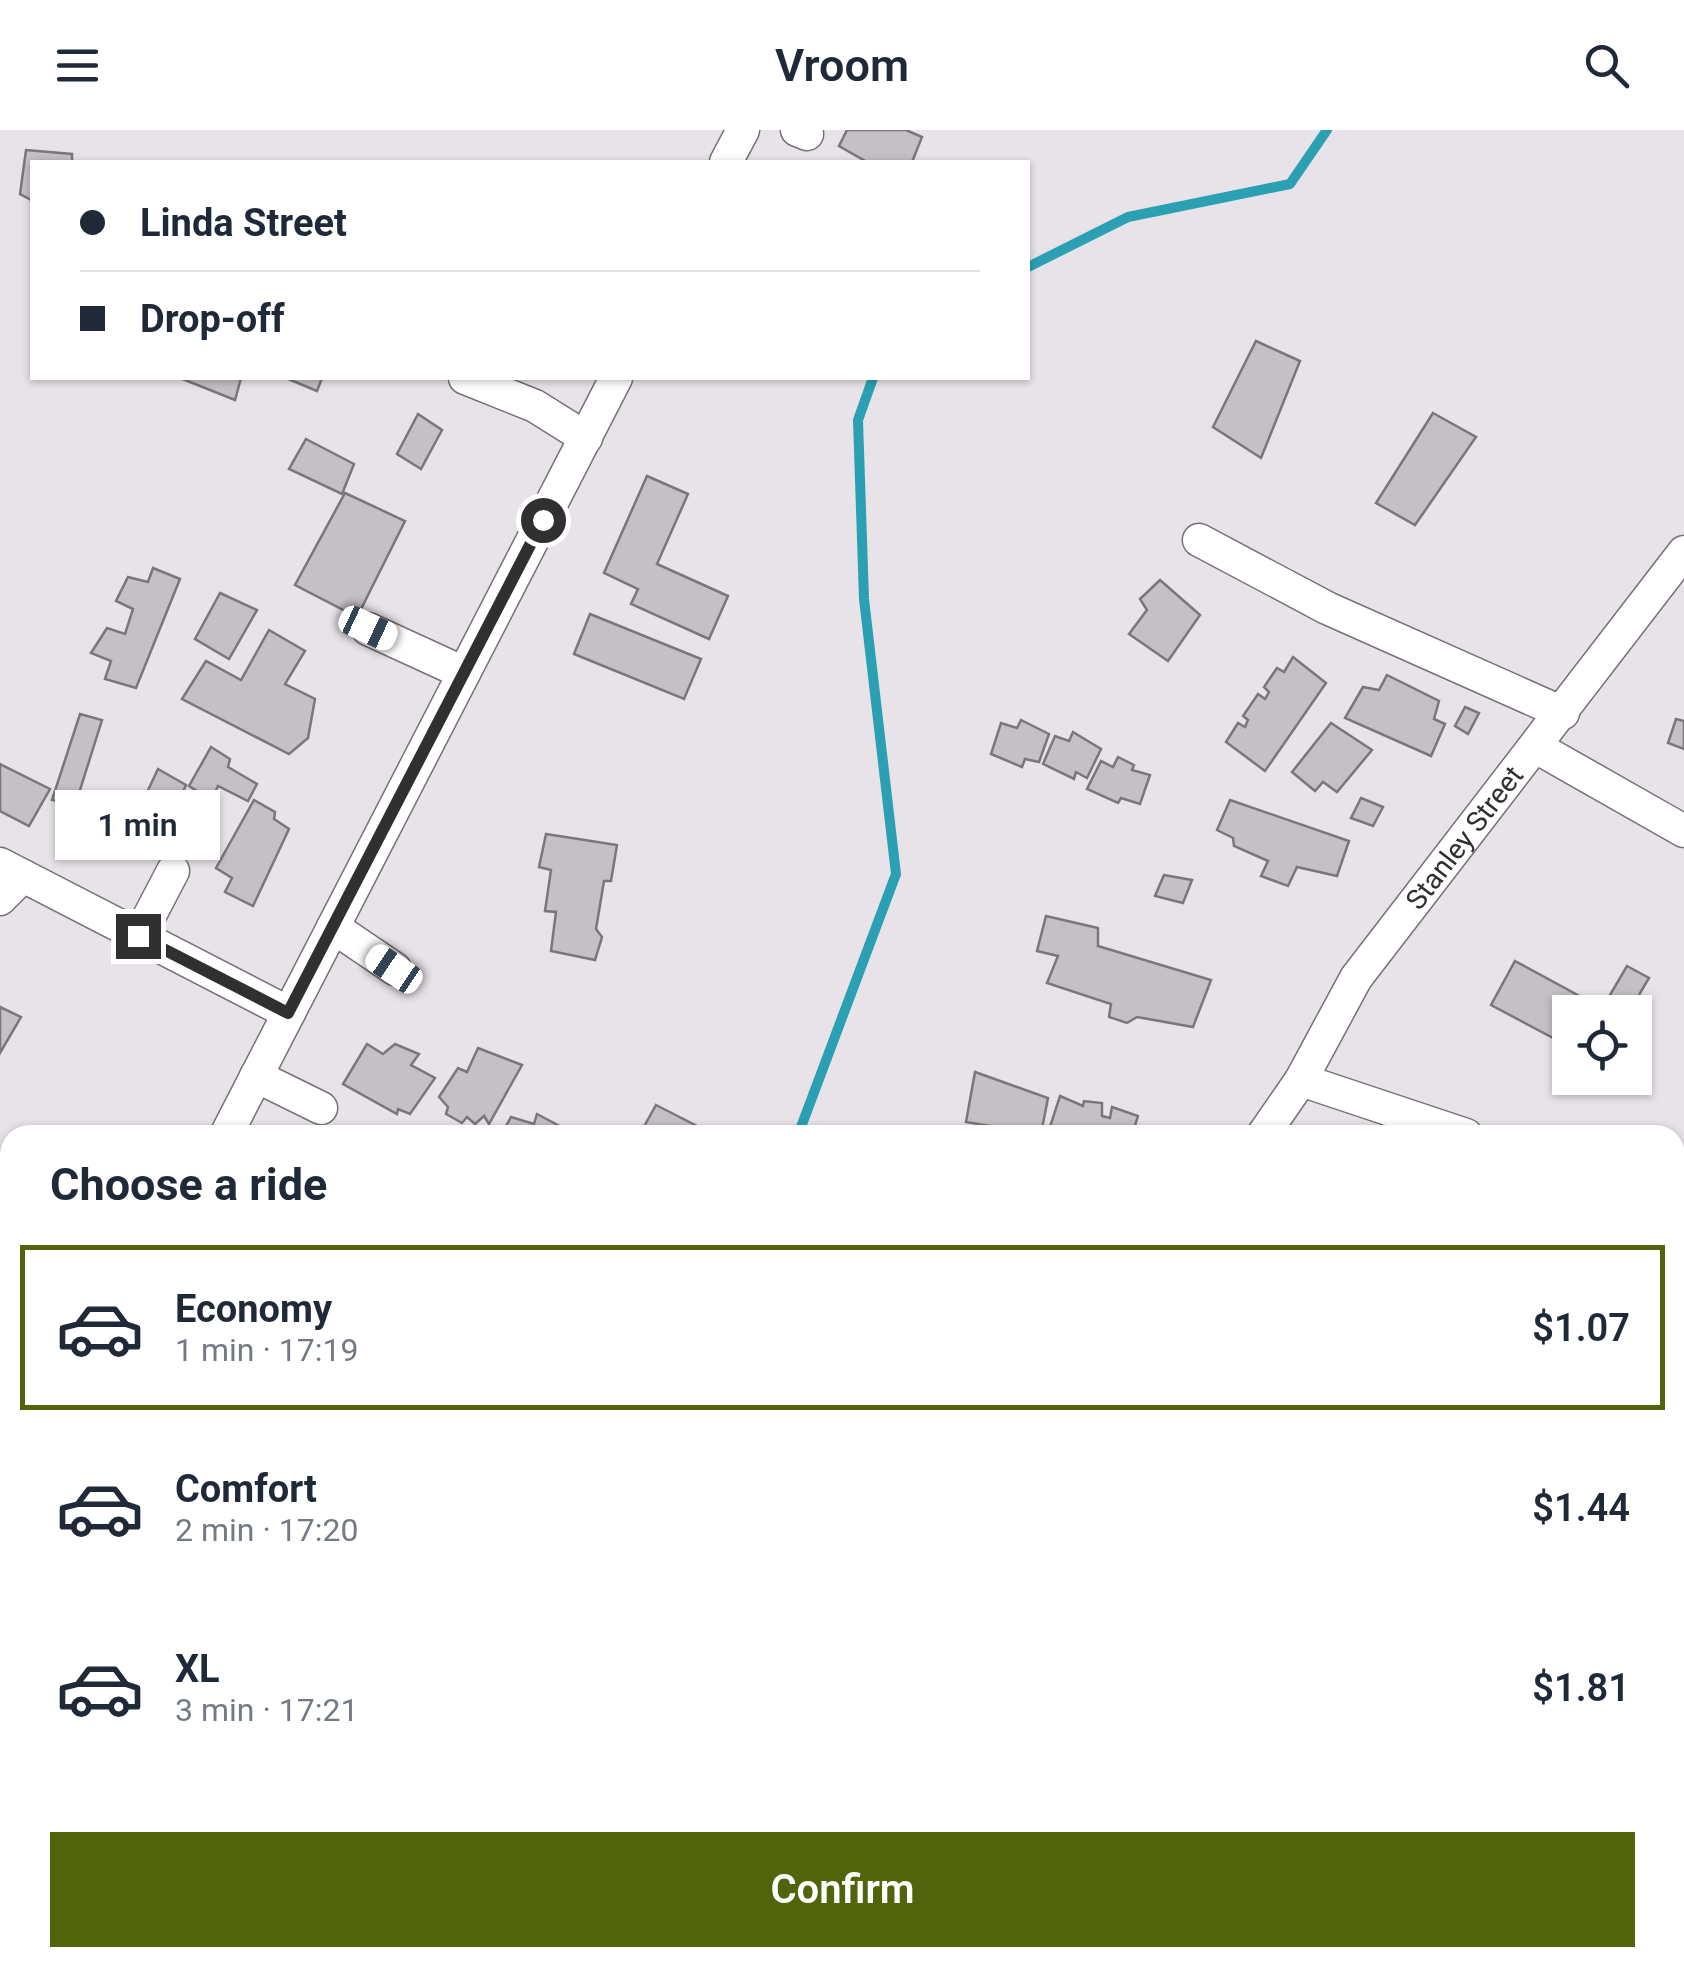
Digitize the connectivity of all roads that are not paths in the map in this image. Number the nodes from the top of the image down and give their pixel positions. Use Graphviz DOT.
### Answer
graph roads {
  1 [pos="743,130"];
  2 [pos="727,160"];
  3 [pos="470,380"];
  4 [pos="615,380"];
  5 [pos="586,438"];
  6 [pos="1199,540"];
  7 [pos="1684,552"];
  8 [pos="368,628"];
  9 [pos="464,673"];
  10 [pos="1563,713"];
  11 [pos="1536,747"];
  12 [pos="1684,831"];
  13 [pos="172,871"];
  14 [pos="8,880"];
  15 [pos="333,927"];
  16 [pos="138,936"];
  17 [pos="394,969"];
  18 [pos="288,1013"];
  19 [pos="256,1076"];
  20 [pos="1301,1080"];
  21 [pos="320,1108"];
  22 [pos="231,1125"];
  23 [pos="1270,1125"];
  24 [pos="1436,1125"];
  1 -- 2 [label="street"];
  3 -- 5 [label="street"];
  4 -- 5 [label="street"];
  5 -- 9 [label="street"];
  6 -- 10 [label="street"];
  7 -- 10 [label="street, Stanley Street"];
  8 -- 9 [label="street"];
  9 -- 15 [label="street"];
  10 -- 11 [label="street, Stanley Street"];
  11 -- 12 [label="street"];
  11 -- 20 [label="street, Stanley Street"];
  13 -- 16 [label="street"];
  14 -- 16 [label="street"];
  15 -- 17 [label="street"];
  15 -- 18 [label="street"];
  16 -- 18 [label="street"];
  18 -- 19 [label="street"];
  19 -- 21 [label="street"];
  19 -- 22 [label="street"];
  20 -- 23 [label="street, Stanley Street"];
  20 -- 24 [label="street"];
}
